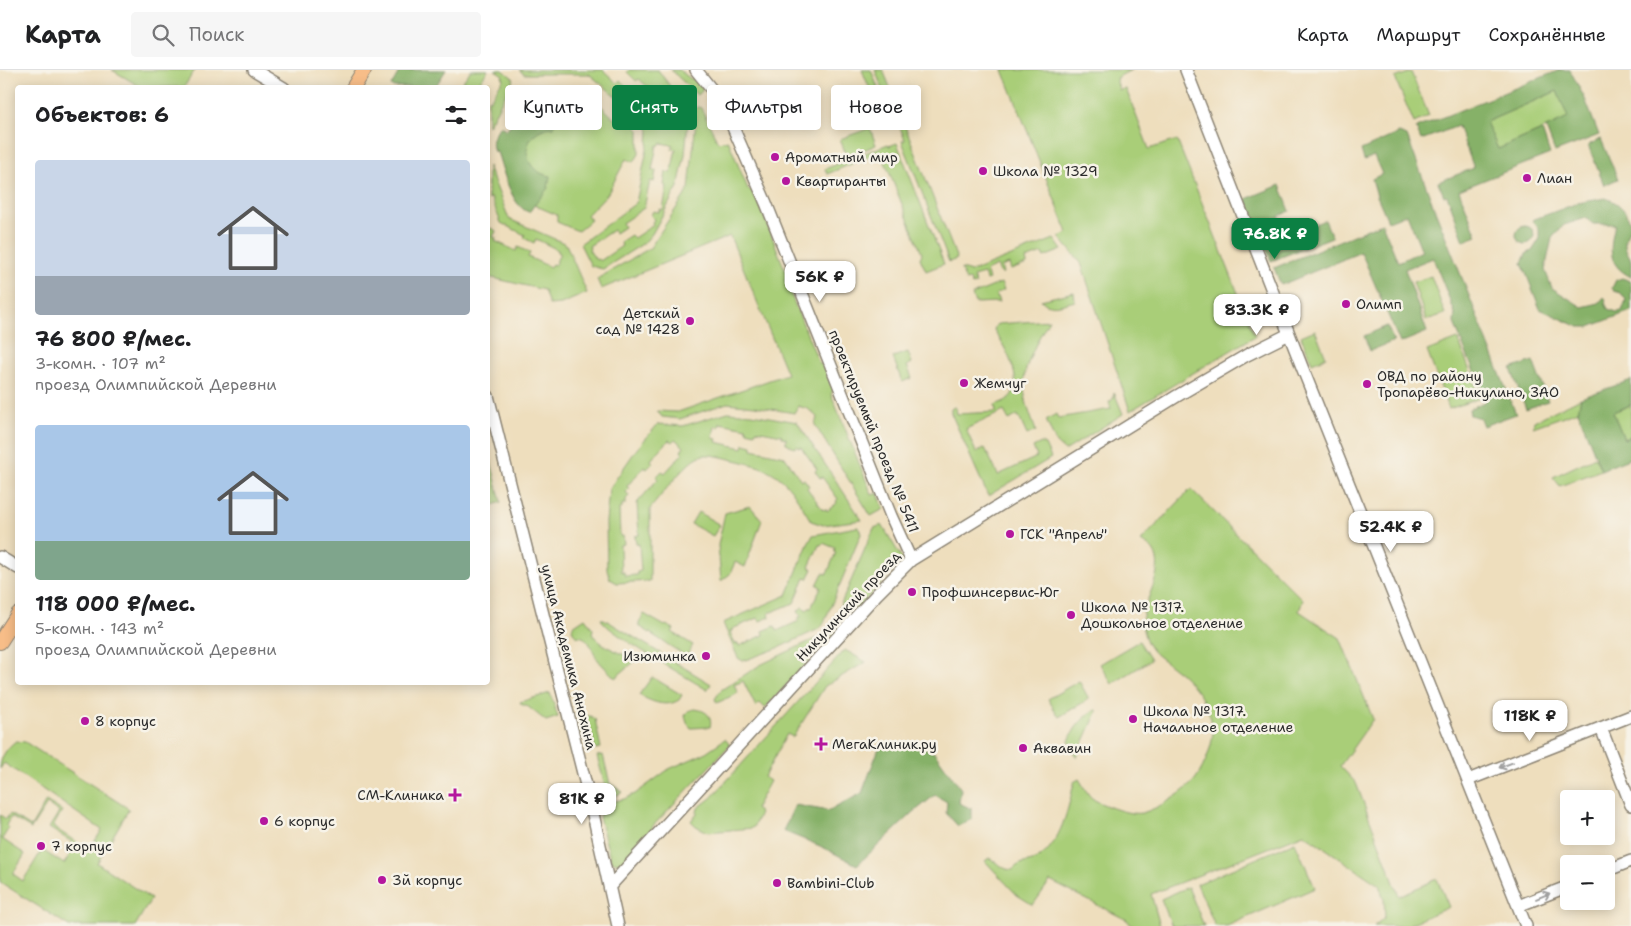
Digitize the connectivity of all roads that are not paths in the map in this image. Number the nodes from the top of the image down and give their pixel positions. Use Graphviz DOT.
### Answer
graph roads {
  1 [pos="254,70"];
  2 [pos="364,70"];
  3 [pos="696,70"];
  4 [pos="1186,70"];
  5 [pos="279,85"];
  6 [pos="355,85"];
  7 [pos="1289,334"];
  8 [pos="490,404"];
  9 [pos="0,557"];
  10 [pos="911,560"];
  11 [pos="15,566"];
  12 [pos="15,619"];
  13 [pos="0,642"];
  14 [pos="1631,716"];
  15 [pos="1601,728"];
  16 [pos="1468,780"];
  17 [pos="1631,805"];
  18 [pos="1631,861"];
  19 [pos="1615,867"];
  20 [pos="610,886"];
  21 [pos="1560,890"];
  22 [pos="1518,906"];
  23 [pos="618,926"];
  24 [pos="1526,926"];
  1 -- 5 [label="street"];
  2 -- 6 [label="main road"];
  3 -- 10 [label="street, проектируемый проезд № 5411"];
  4 -- 7 [label="street"];
  7 -- 10 [label="street, Никулинский проезд"];
  7 -- 16 [label="street"];
  8 -- 20 [label="street, улица Академика Анохина"];
  9 -- 11 [label="street"];
  10 -- 20 [label="street, Никулинский проезд"];
  12 -- 13 [label="main road"];
  14 -- 15 [label="street"];
  15 -- 16 [label="street, one-way"];
  15 -- 17 [label="street"];
  16 -- 22 [label="street"];
  18 -- 19 [label="street"];
  20 -- 23 [label="street, улица Академика Анохина"];
  22 -- 21 [label="street, one-way"];
  22 -- 24 [label="street"];
}
